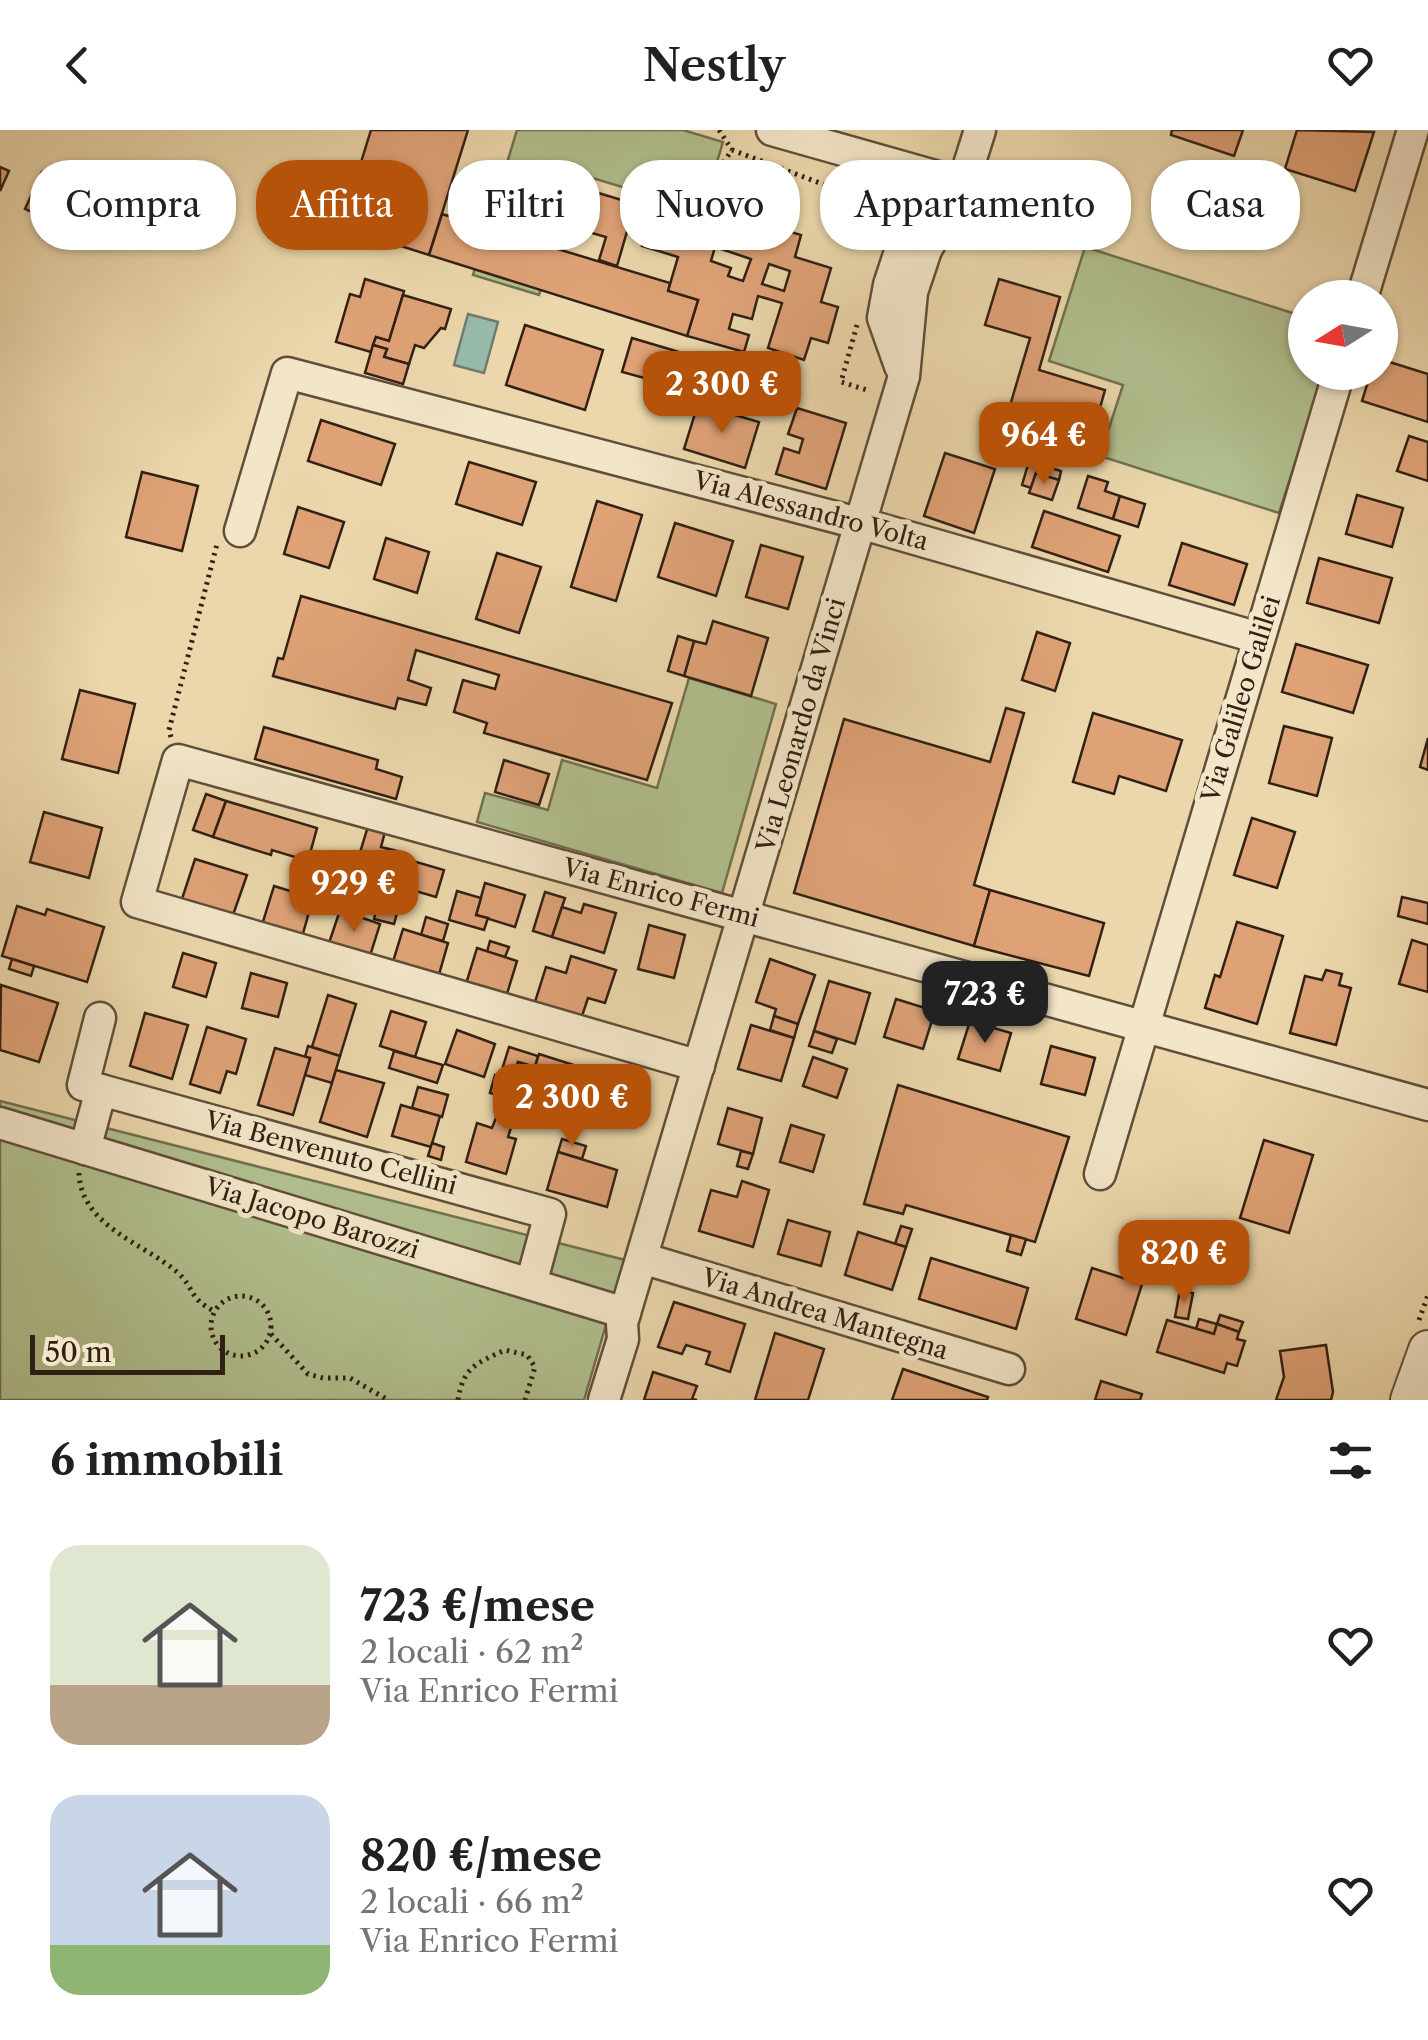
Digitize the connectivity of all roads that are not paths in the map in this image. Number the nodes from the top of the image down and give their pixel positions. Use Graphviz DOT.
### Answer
graph roads {
  1 [pos="772,130"];
  2 [pos="980,130"];
  3 [pos="1413,130"];
  4 [pos="878,160"];
  5 [pos="971,160"];
  6 [pos="900,250"];
  7 [pos="1367,280"];
  8 [pos="1334,390"];
  9 [pos="859,524"];
  10 [pos="240,531"];
  11 [pos="1259,638"];
  12 [pos="745,916"];
  13 [pos="100,1018"];
  14 [pos="1144,1026"];
  15 [pos="699,1066"];
  16 [pos="101,1090"];
  17 [pos="1428,1104"];
  18 [pos="0,1123"];
  19 [pos="82,1157"];
  20 [pos="1100,1174"];
  21 [pos="642,1258"];
  22 [pos="531,1284"];
  23 [pos="623,1318"];
  24 [pos="1428,1350"];
  25 [pos="1008,1370"];
  26 [pos="589,1400"];
  27 [pos="604,1400"];
  28 [pos="1410,1400"];
  1 -- 4 [label="street"];
  2 -- 5 [label="street"];
  3 -- 7 [label="street"];
  6 -- 9 [label="street, Via Leonardo da Vinci"];
  8 -- 11 [label="street, Via Galileo Galilei"];
  9 -- 10 [label="street, Via Alessandro Volta"];
  9 -- 11 [label="street, Via Alessandro Volta"];
  9 -- 12 [label="street, Via Leonardo da Vinci"];
  11 -- 14 [label="street, Via Galileo Galilei"];
  12 -- 14 [label="street, Via Enrico Fermi"];
  12 -- 15 [label="street, Via Leonardo da Vinci"];
  12 -- 15 [label="street, Via Enrico Fermi"];
  13 -- 16 [label="street"];
  14 -- 17 [label="street, Via Enrico Fermi"];
  14 -- 20 [label="street"];
  15 -- 21 [label="street, Via Leonardo da Vinci"];
  16 -- 19 [label="street"];
  16 -- 22 [label="street, Via Benvenuto Cellini"];
  18 -- 19 [label="street, Via Jacopo Barozzi"];
  19 -- 22 [label="street, Via Jacopo Barozzi"];
  21 -- 23 [label="street, Via Leonardo da Vinci"];
  21 -- 25 [label="street, Via Andrea Mantegna"];
  22 -- 23 [label="street, Via Jacopo Barozzi"];
  23 -- 26 [label="street, Via Leonardo da Vinci"];
  23 -- 27 [label="street, Via Leonardo da Vinci"];
  24 -- 28 [label="street"];
}
